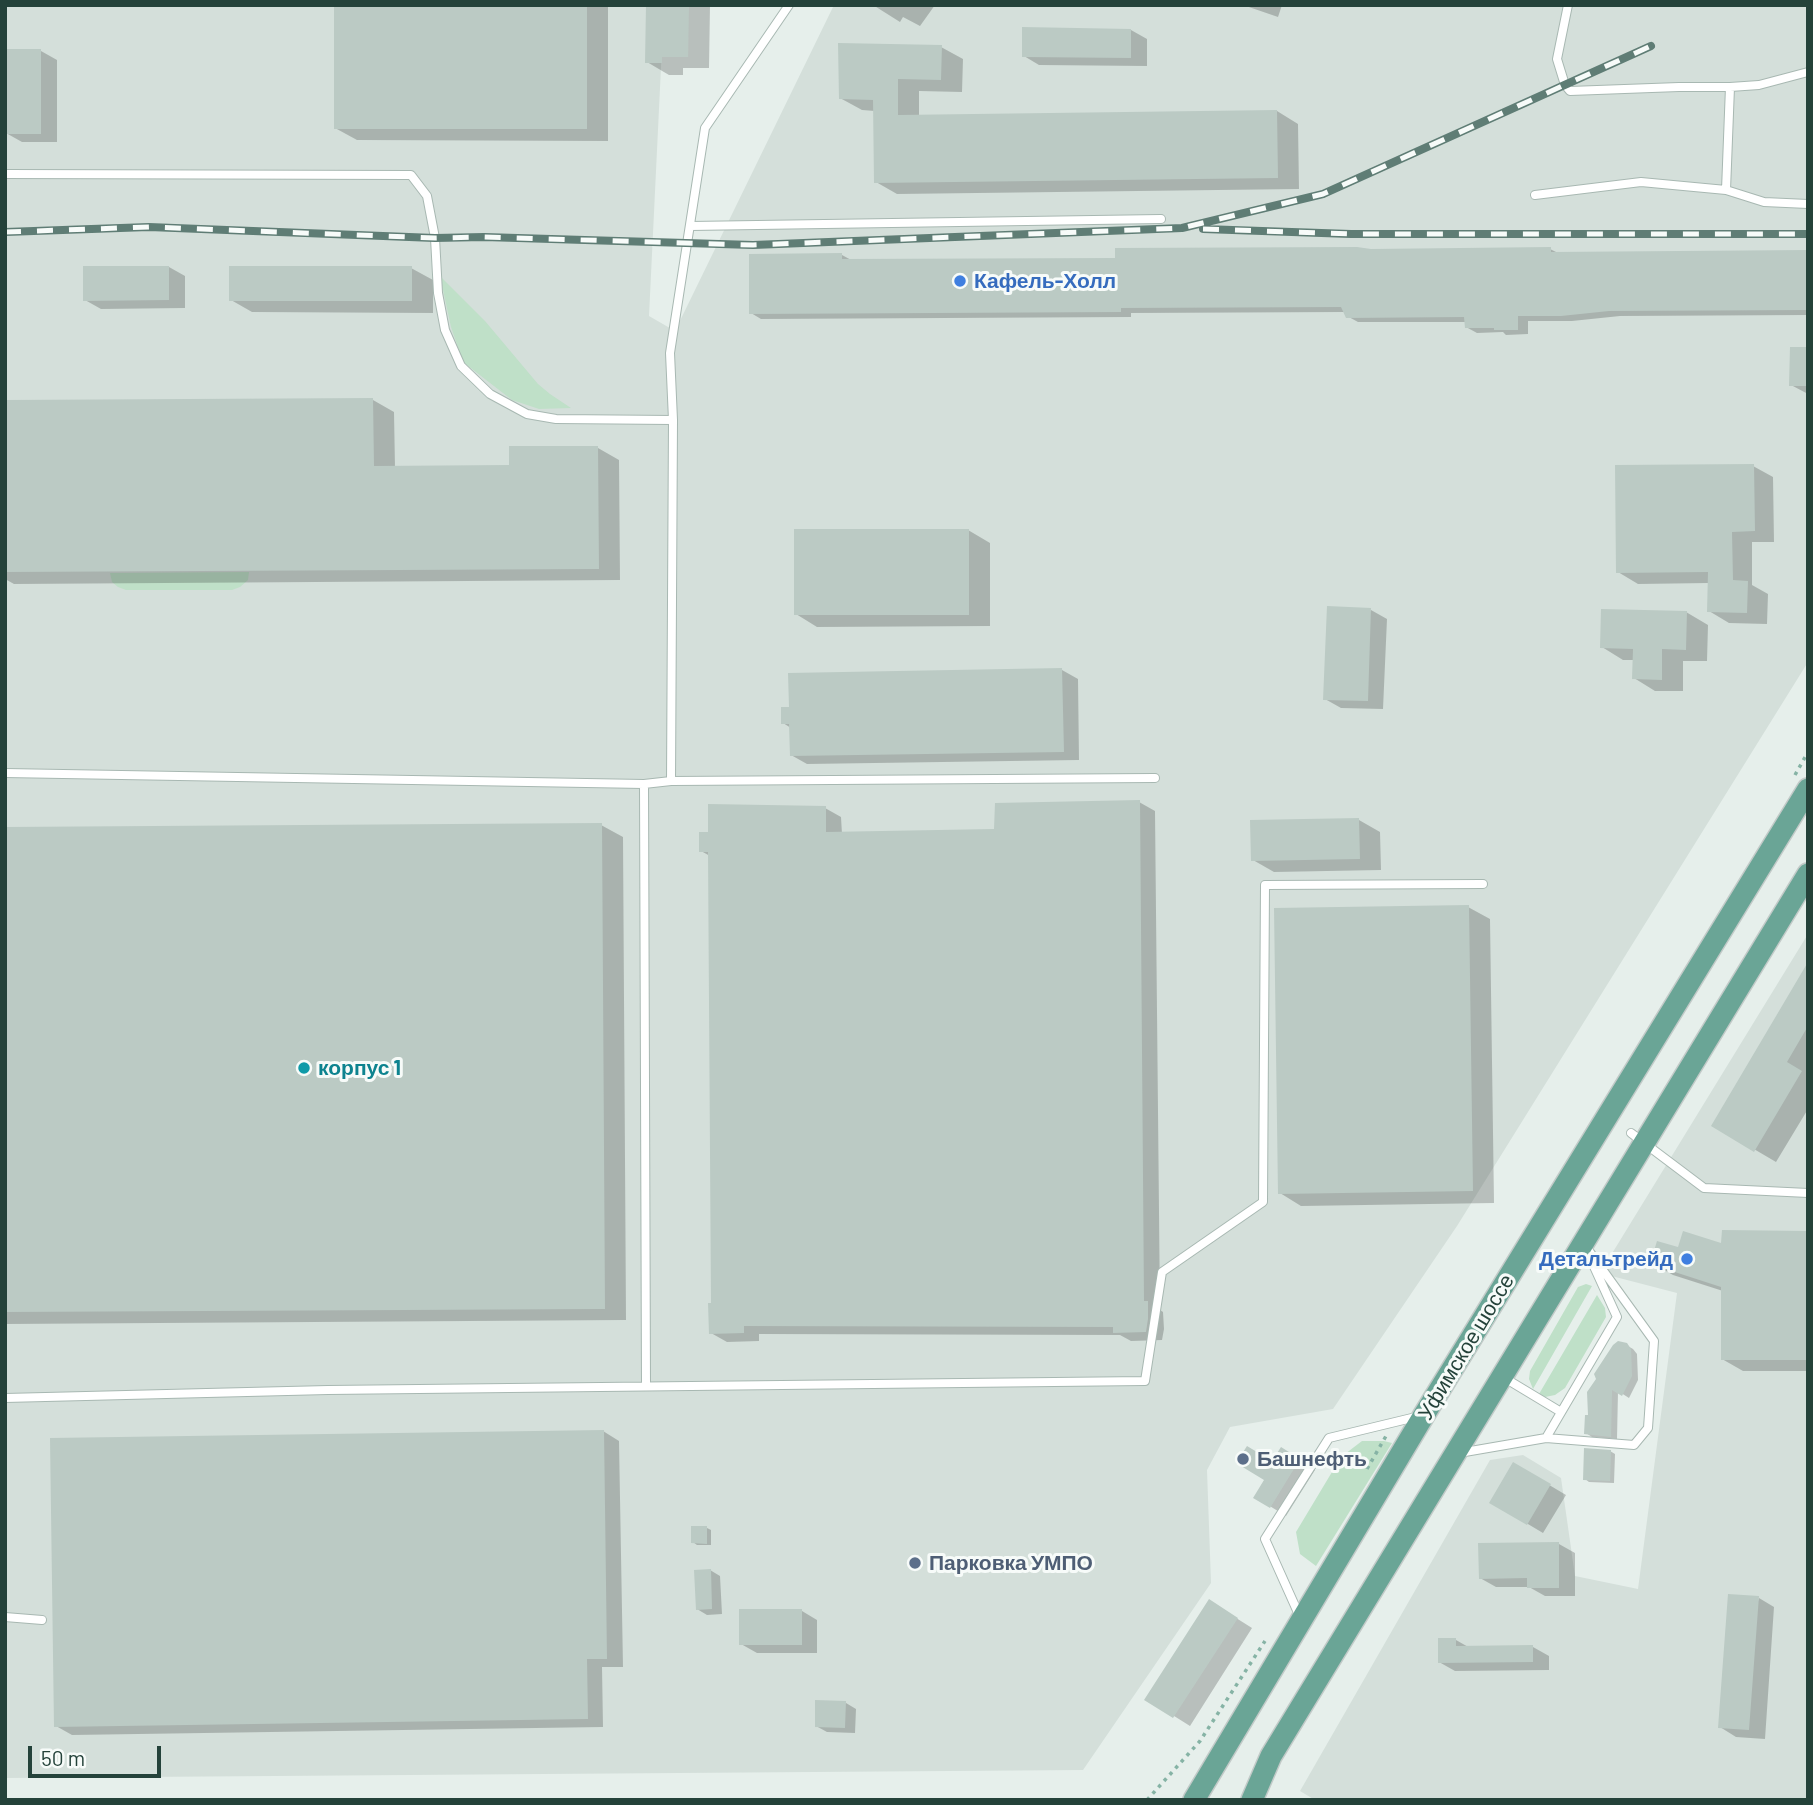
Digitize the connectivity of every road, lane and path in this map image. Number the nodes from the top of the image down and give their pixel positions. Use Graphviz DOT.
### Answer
graph roads {
  1 [pos="789,5"];
  2 [pos="1568,5"];
  3 [pos="1808,72"];
  4 [pos="1730,88"];
  5 [pos="5,174"];
  6 [pos="1726,190"];
  7 [pos="1535,195"];
  8 [pos="1808,204"];
  9 [pos="1161,219"];
  10 [pos="690,226"];
  11 [pos="673,419"];
  12 [pos="5,774"];
  13 [pos="1155,778"];
  14 [pos="671,781"];
  15 [pos="644,784"];
  16 [pos="1808,789"];
  17 [pos="1808,874"];
  18 [pos="1483,884"];
  19 [pos="1637,1138"];
  20 [pos="1808,1193"];
  21 [pos="1583,1242"];
  22 [pos="1503,1377"];
  23 [pos="646,1386"];
  24 [pos="5,1398"];
  25 [pos="1561,1412"];
  26 [pos="1424,1415"];
  27 [pos="1546,1438"];
  28 [pos="1456,1454"];
  29 [pos="5,1617"];
  30 [pos="42,1620"];
  31 [pos="1301,1620"];
  32 [pos="1196,1798"];
  33 [pos="1252,1800"];
  1 -- 10 [label="lane"];
  2 -- 4 [label="lane"];
  3 -- 4 [label="lane"];
  4 -- 6 [label="lane"];
  5 -- 11 [label="lane"];
  6 -- 7 [label="lane"];
  6 -- 8 [label="lane"];
  9 -- 10 [label="lane"];
  10 -- 11 [label="lane"];
  11 -- 14 [label="lane"];
  12 -- 15 [label="lane"];
  13 -- 14 [label="lane"];
  14 -- 15 [label="lane"];
  15 -- 23 [label="lane"];
  16 -- 26 [label="main road, Уфимское шоссе"];
  17 -- 19 [label="main road"];
  18 -- 23 [label="lane"];
  19 -- 20 [label="lane"];
  19 -- 21 [label="main road"];
  21 -- 22 [label="main road"];
  21 -- 25 [label="lane"];
  21 -- 27 [label="lane"];
  22 -- 25 [label="lane"];
  22 -- 28 [label="main road"];
  23 -- 24 [label="lane"];
  25 -- 27 [label="lane"];
  26 -- 31 [label="main road, Уфимское шоссе"];
  26 -- 31 [label="lane"];
  27 -- 28 [label="lane"];
  28 -- 33 [label="main road"];
  29 -- 30 [label="lane"];
  31 -- 32 [label="main road, Уфимское шоссе"];
}
